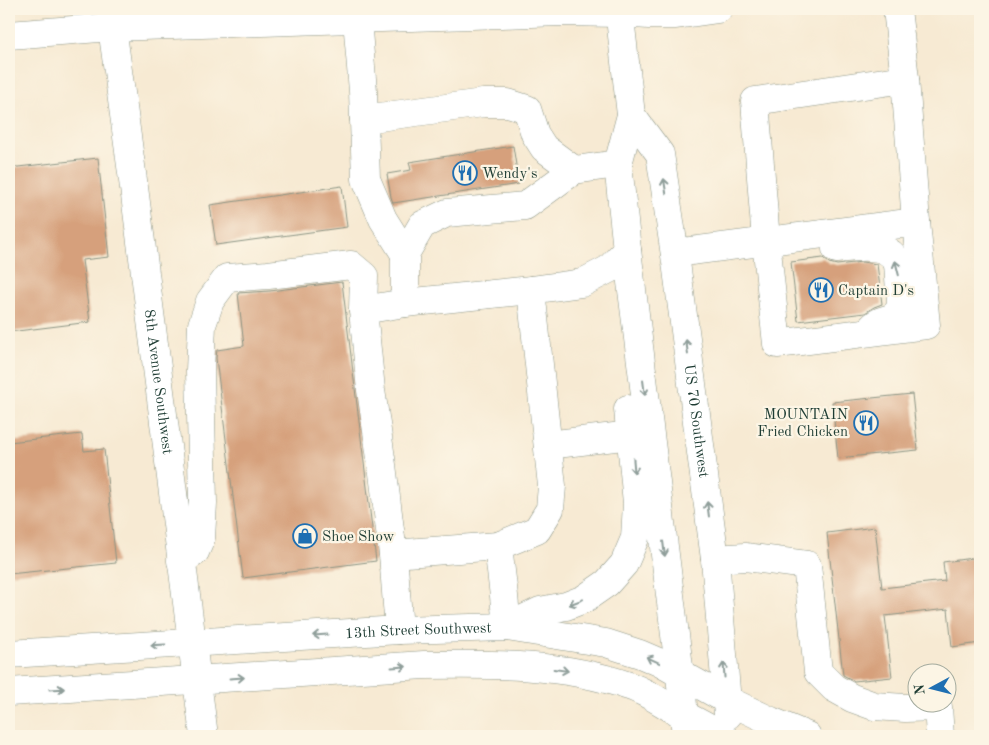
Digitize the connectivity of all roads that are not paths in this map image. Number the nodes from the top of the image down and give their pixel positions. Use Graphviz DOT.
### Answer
graph roads {
  1 [pos="718,9"];
  2 [pos="896,9"];
  3 [pos="619,11"];
  4 [pos="248,16"];
  5 [pos="341,16"];
  6 [pos="112,27"];
  7 [pos="9,35"];
  8 [pos="905,79"];
  9 [pos="631,115"];
  10 [pos="364,119"];
  11 [pos="618,164"];
  12 [pos="574,170"];
  13 [pos="916,222"];
  14 [pos="775,240"];
  15 [pos="627,250"];
  16 [pos="675,253"];
  17 [pos="405,254"];
  18 [pos="631,280"];
  19 [pos="531,290"];
  20 [pos="405,303"];
  21 [pos="363,310"];
  22 [pos="867,332"];
  23 [pos="631,435"];
  24 [pos="548,445"];
  25 [pos="498,546"];
  26 [pos="393,554"];
  27 [pos="715,559"];
  28 [pos="181,561"];
  29 [pos="507,627"];
  30 [pos="399,630"];
  31 [pos="192,643"];
  32 [pos="9,654"];
  33 [pos="680,675"];
  34 [pos="197,681"];
  35 [pos="9,692"];
  36 [pos="727,700"];
  37 [pos="684,726"];
  38 [pos="204,736"];
  39 [pos="724,736"];
  40 [pos="729,736"];
  41 [pos="807,736"];
  42 [pos="940,736"];
  1 -- 3 [label="main road"];
  2 -- 8 [label="main road"];
  3 -- 5 [label="main road"];
  3 -- 9 [label="main road, US 70 Southwest"];
  4 -- 5 [label="main road"];
  4 -- 6 [label="main road"];
  5 -- 10 [label="main road"];
  6 -- 7 [label="main road"];
  6 -- 28 [label="main road, 8th Avenue Southwest"];
  8 -- 13 [label="main road"];
  8 -- 14 [label="main road"];
  9 -- 11 [label="main road, US 70 Southwest"];
  16 -- 9 [label="main road, US 70 Southwest, one-way"];
  10 -- 12 [label="main road"];
  10 -- 17 [label="main road"];
  11 -- 12 [label="main road"];
  11 -- 15 [label="main road, US 70 Southwest"];
  12 -- 17 [label="main road"];
  13 -- 14 [label="main road"];
  13 -- 22 [label="main road"];
  14 -- 16 [label="main road"];
  14 -- 22 [label="main road"];
  22 -- 14 [label="main road, one-way"];
  15 -- 18 [label="main road, US 70 Southwest"];
  15 -- 19 [label="main road"];
  27 -- 16 [label="main road, US 70 Southwest, one-way"];
  17 -- 20 [label="main road"];
  18 -- 23 [label="main road"];
  18 -- 33 [label="main road, US 70 Southwest, one-way"];
  19 -- 20 [label="main road"];
  19 -- 24 [label="main road"];
  20 -- 21 [label="main road"];
  21 -- 26 [label="main road"];
  21 -- 28 [label="main road"];
  23 -- 24 [label="main road"];
  23 -- 29 [label="main road, one-way"];
  24 -- 25 [label="main road"];
  25 -- 26 [label="main road"];
  25 -- 29 [label="main road"];
  26 -- 30 [label="main road"];
  36 -- 27 [label="main road, US 70 Southwest, one-way"];
  27 -- 42 [label="main road"];
  28 -- 31 [label="main road, 8th Avenue Southwest"];
  29 -- 30 [label="main road, 13th Street Southwest"];
  33 -- 29 [label="main road, 13th Street Southwest, one-way"];
  30 -- 31 [label="main road, 13th Street Southwest, one-way"];
  31 -- 32 [label="main road, 13th Street Southwest, one-way"];
  31 -- 34 [label="main road, 8th Avenue Southwest"];
  33 -- 36 [label="main road, 13th Street Southwest"];
  33 -- 37 [label="main road, US 70 Southwest"];
  35 -- 34 [label="main road, one-way"];
  34 -- 37 [label="main road, one-way"];
  34 -- 38 [label="main road, 8th Avenue Southwest"];
  36 -- 40 [label="main road, US 70 Southwest"];
  36 -- 41 [label="main road, 13th Street Southwest"];
  37 -- 39 [label="main road"];
}
